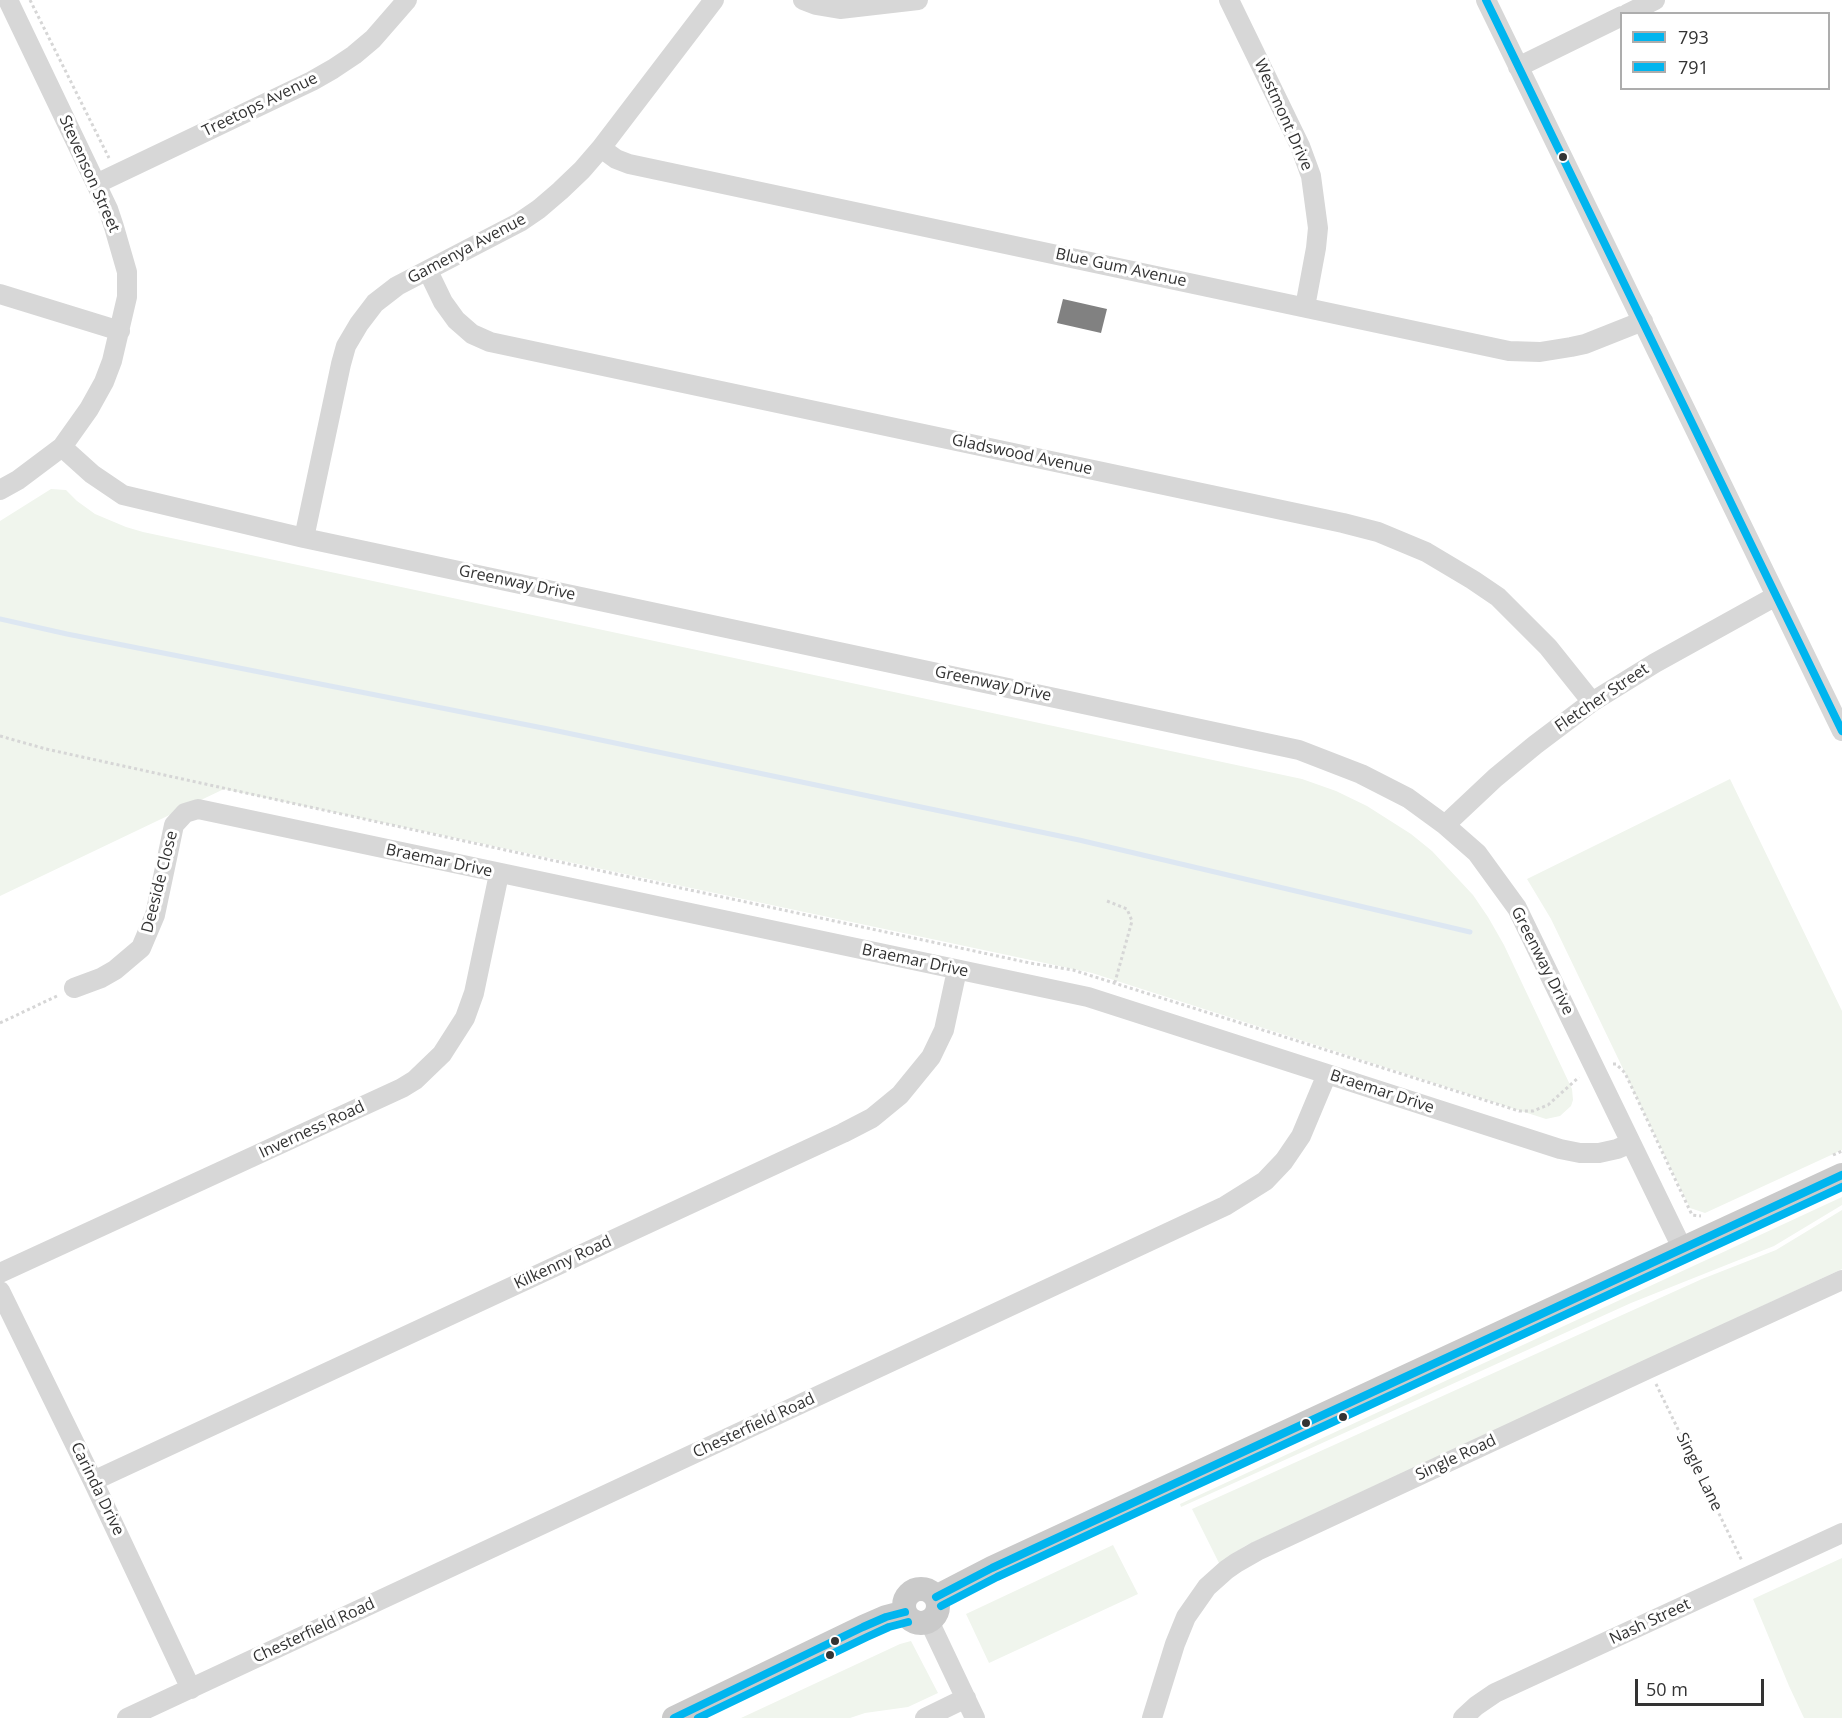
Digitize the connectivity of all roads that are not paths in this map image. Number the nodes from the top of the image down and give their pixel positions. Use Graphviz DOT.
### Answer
graph roads {
  1 [pos="8,0"];
  2 [pos="407,0"];
  3 [pos="714,0"];
  4 [pos="803,0"];
  5 [pos="918,0"];
  6 [pos="1229,0"];
  7 [pos="1486,0"];
  8 [pos="1654,0"];
  9 [pos="1631,12"];
  10 [pos="1620,17"];
  11 [pos="1518,67"];
  12 [pos="601,148"];
  13 [pos="96,184"];
  14 [pos="428,271"];
  15 [pos="0,294"];
  16 [pos="1305,307"];
  17 [pos="1643,321"];
  18 [pos="120,332"];
  19 [pos="62,447"];
  20 [pos="0,490"];
  21 [pos="304,538"];
  22 [pos="1776,596"];
  23 [pos="1592,702"];
  24 [pos="1842,731"];
  25 [pos="185,813"];
  26 [pos="1445,825"];
  27 [pos="499,874"];
  28 [pos="957,970"];
  29 [pos="74,988"];
  30 [pos="1327,1074"];
  31 [pos="1631,1143"];
  32 [pos="1842,1175"];
  33 [pos="1683,1250"];
  34 [pos="0,1273"];
  35 [pos="1842,1280"];
  36 [pos="0,1291"];
  37 [pos="93,1481"];
  38 [pos="1842,1533"];
  39 [pos="936,1598"];
  40 [pos="905,1612"];
  41 [pos="929,1621"];
  42 [pos="191,1689"];
  43 [pos="966,1698"];
  44 [pos="127,1718"];
  45 [pos="674,1718"];
  46 [pos="925,1718"];
  47 [pos="975,1718"];
  48 [pos="1152,1718"];
  49 [pos="1463,1718"];
  1 -- 13 [label="street, Stevenson Street"];
  2 -- 13 [label="street, Treetops Avenue"];
  3 -- 12 [label="street, Gamenya Avenue"];
  4 -- 5 [label="street"];
  6 -- 16 [label="street, Westmont Drive"];
  7 -- 11 [label="street"];
  8 -- 9 [label="street"];
  10 -- 11 [label="street"];
  11 -- 17 [label="street"];
  12 -- 14 [label="street, Gamenya Avenue"];
  12 -- 16 [label="street, Blue Gum Avenue"];
  13 -- 18 [label="street, Stevenson Street"];
  14 -- 21 [label="street, Gamenya Avenue"];
  14 -- 23 [label="street, Gladswood Avenue"];
  15 -- 18 [label="street"];
  16 -- 17 [label="street, Blue Gum Avenue"];
  17 -- 22 [label="street"];
  18 -- 19 [label="street, Stevenson Street"];
  19 -- 20 [label="street, Stevenson Street"];
  19 -- 21 [label="street, Greenway Drive"];
  21 -- 26 [label="street, Greenway Drive"];
  22 -- 23 [label="street, Fletcher Street"];
  22 -- 24 [label="street"];
  23 -- 26 [label="street, Fletcher Street"];
  25 -- 27 [label="street, Braemar Drive"];
  25 -- 29 [label="street, Deeside Close"];
  26 -- 31 [label="street, Greenway Drive"];
  27 -- 28 [label="street, Braemar Drive"];
  27 -- 34 [label="street, Inverness Road"];
  28 -- 30 [label="street, Braemar Drive"];
  28 -- 37 [label="street, Kilkenny Road"];
  30 -- 31 [label="street, Braemar Drive"];
  30 -- 42 [label="street, Chesterfield Road"];
  31 -- 33 [label="street, Greenway Drive"];
  32 -- 33 [label="main road"];
  33 -- 39 [label="main road"];
  35 -- 48 [label="street, Single Road"];
  36 -- 37 [label="street, Carinda Drive"];
  37 -- 42 [label="street, Carinda Drive"];
  38 -- 49 [label="street, Nash Street"];
  39 -- 40 [label="main road"];
  39 -- 41 [label="main road"];
  40 -- 41 [label="main road"];
  40 -- 45 [label="main road"];
  41 -- 43 [label="street"];
  42 -- 44 [label="street, Chesterfield Road"];
  43 -- 46 [label="street"];
  43 -- 47 [label="street"];
}
